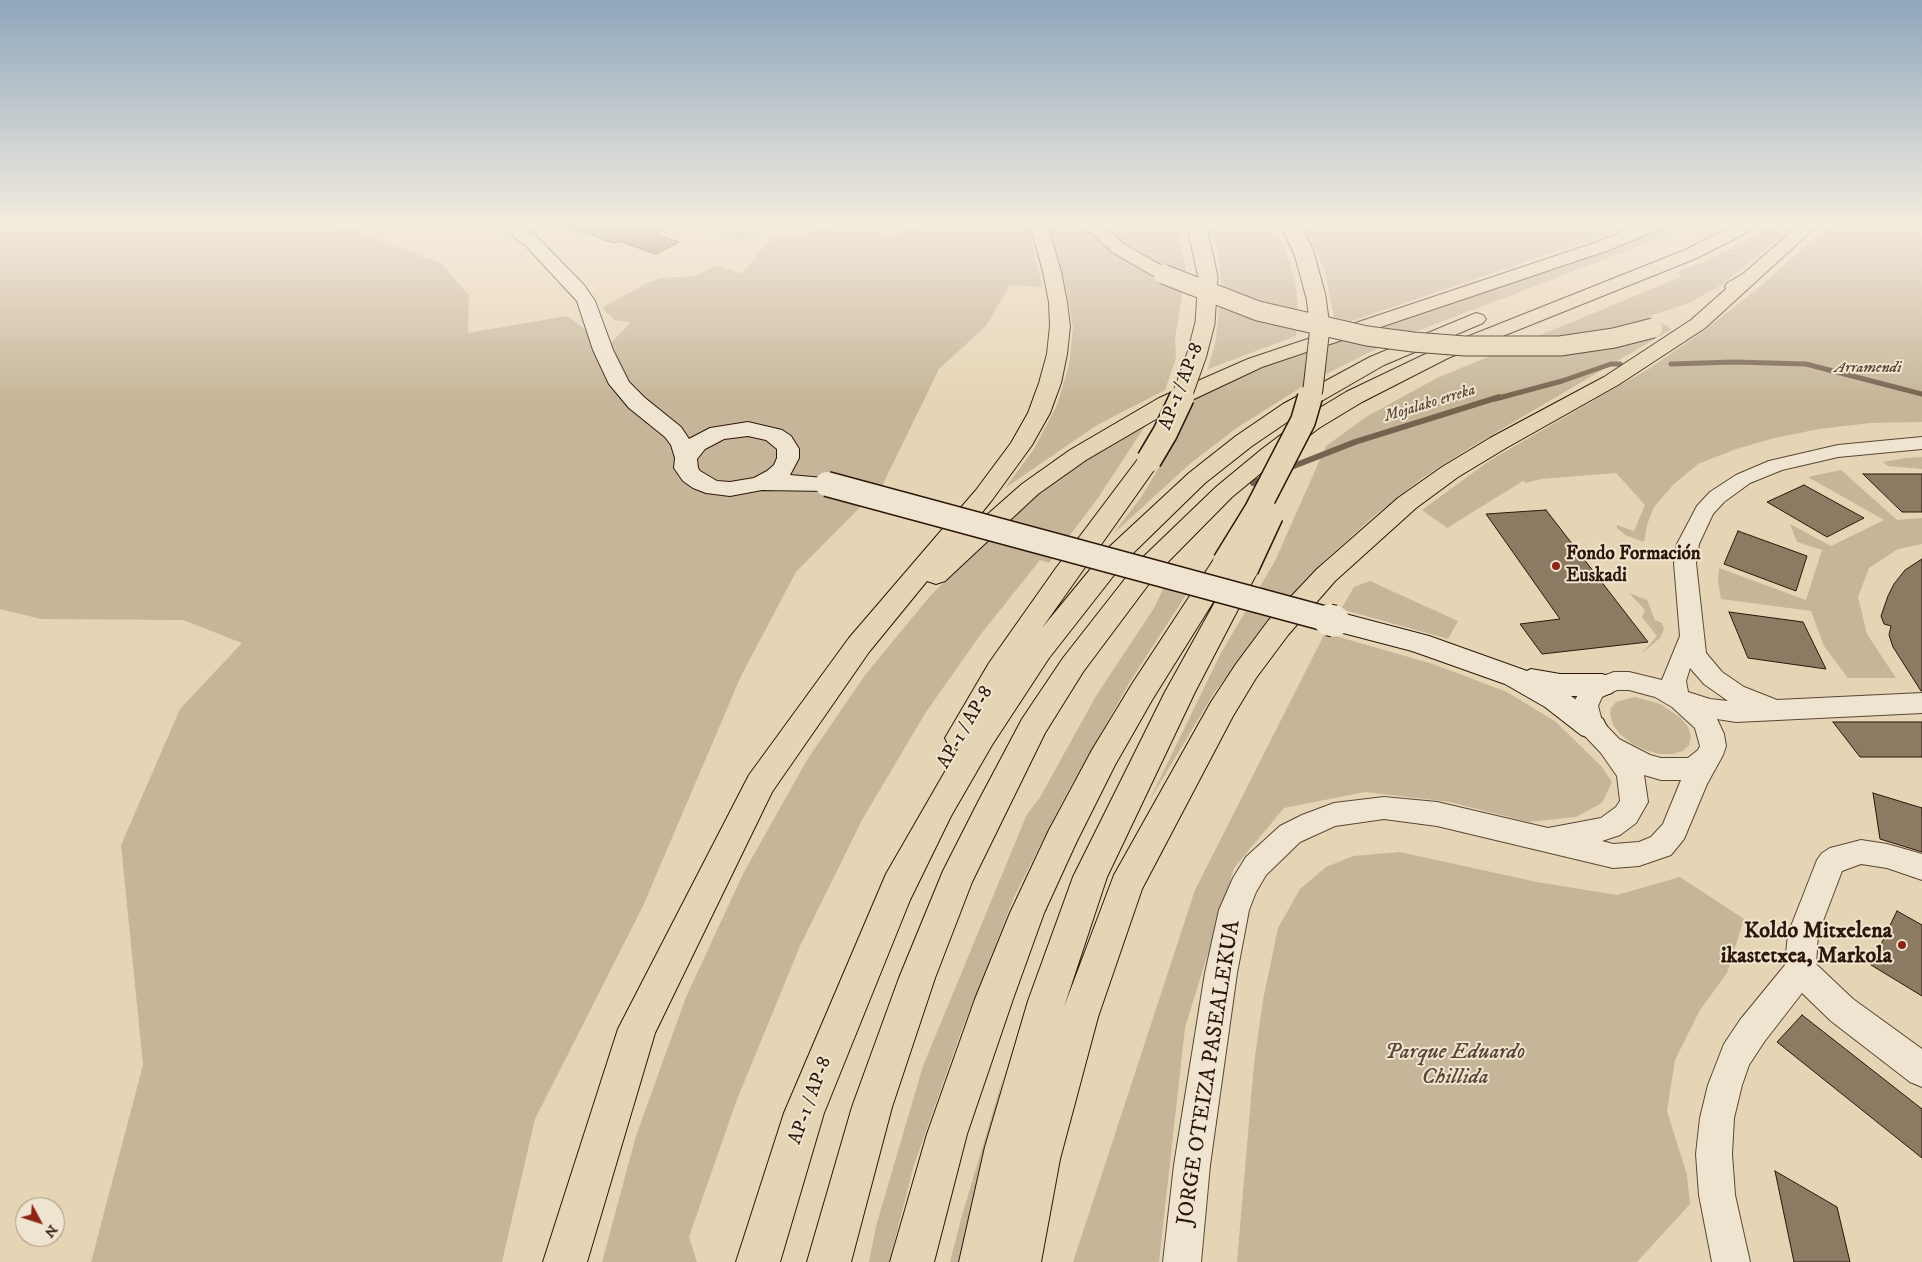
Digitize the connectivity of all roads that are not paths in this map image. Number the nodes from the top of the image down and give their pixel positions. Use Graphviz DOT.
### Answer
graph roads {
  1 [pos="572,282"];
  2 [pos="1054,282"];
  3 [pos="1181,282"];
  4 [pos="1208,282"];
  5 [pos="1313,282"];
  6 [pos="1496,282"];
  7 [pos="1573,282"];
  8 [pos="1621,282"];
  9 [pos="1743,282"];
  10 [pos="1745,282"];
  11 [pos="664,424"];
  12 [pos="725,431"];
  13 [pos="1922,443"];
  14 [pos="788,449"];
  15 [pos="686,458"];
  16 [pos="762,483"];
  17 [pos="827,484"];
  18 [pos="1235,566"];
  19 [pos="1692,636"];
  20 [pos="859,645"];
  21 [pos="1515,677"];
  22 [pos="1602,685"];
  23 [pos="1679,699"];
  24 [pos="1922,703"];
  25 [pos="1791,709"];
  26 [pos="1601,737"];
  27 [pos="1704,762"];
  28 [pos="1542,839"];
  29 [pos="1922,868"];
  30 [pos="898,890"];
  31 [pos="1800,970"];
  32 [pos="1922,1070"];
  33 [pos="565,1262"];
  34 [pos="758,1262"];
  35 [pos="829,1262"];
  36 [pos="912,1262"];
  37 [pos="981,1262"];
  38 [pos="1018,1262"];
  39 [pos="1182,1262"];
  40 [pos="1731,1262"];
  1 -- 11 [label="street"];
  2 -- 20 [label="highway"];
  3 -- 9 [label="highway, bridge"];
  4 -- 30 [label="highway, AP-1 / AP-8, bridge"];
  5 -- 18 [label="highway, bridge"];
  6 -- 20 [label="highway"];
  7 -- 30 [label="highway"];
  8 -- 35 [label="highway"];
  10 -- 38 [label="highway"];
  11 -- 12 [label="street"];
  11 -- 15 [label="street"];
  12 -- 14 [label="street"];
  12 -- 15 [label="street"];
  13 -- 19 [label="street"];
  14 -- 16 [label="street"];
  14 -- 17 [label="street"];
  15 -- 16 [label="street"];
  16 -- 17 [label="street"];
  17 -- 21 [label="street, bridge"];
  18 -- 36 [label="highway"];
  18 -- 37 [label="highway"];
  19 -- 23 [label="street"];
  19 -- 25 [label="street"];
  20 -- 33 [label="highway"];
  21 -- 22 [label="street"];
  21 -- 26 [label="street"];
  22 -- 23 [label="street"];
  22 -- 26 [label="street"];
  23 -- 25 [label="street"];
  23 -- 27 [label="street"];
  24 -- 25 [label="street"];
  26 -- 27 [label="street"];
  26 -- 28 [label="street"];
  27 -- 28 [label="street, JORGE OTEIZA PASEALEKUA"];
  28 -- 39 [label="street, JORGE OTEIZA PASEALEKUA"];
  29 -- 31 [label="street"];
  30 -- 34 [label="highway, AP-1 / AP-8"];
  31 -- 32 [label="street"];
  31 -- 40 [label="street"];
}
